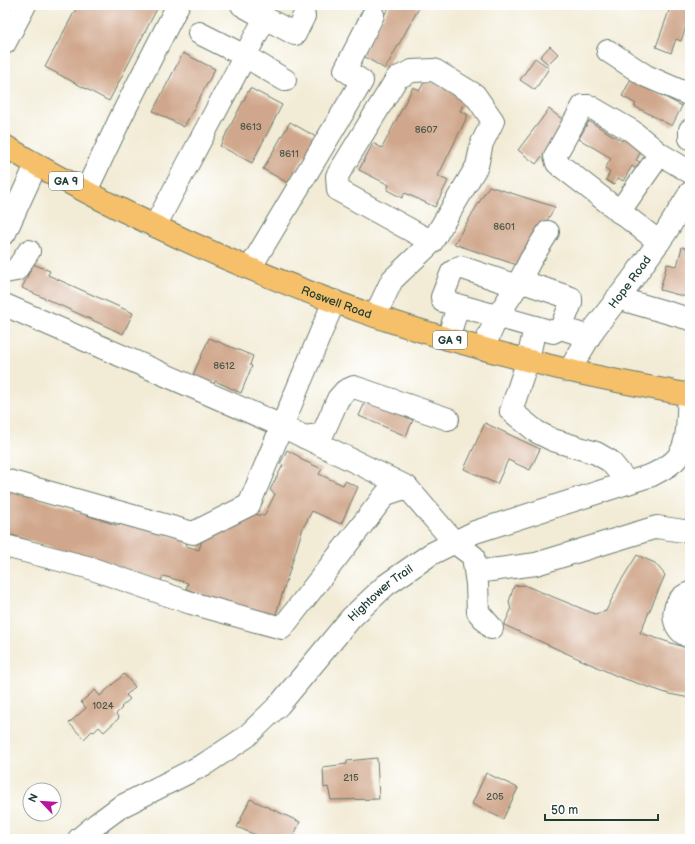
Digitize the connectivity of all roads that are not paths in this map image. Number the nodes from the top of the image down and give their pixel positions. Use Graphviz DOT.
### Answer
graph roads {
  1 [pos="25,5"];
  2 [pos="178,5"];
  3 [pos="242,5"];
  4 [pos="374,15"];
  5 [pos="304,16"];
  6 [pos="265,18"];
  7 [pos="199,33"];
  8 [pos="5,43"];
  9 [pos="608,51"];
  10 [pos="245,56"];
  11 [pos="285,80"];
  12 [pos="690,95"];
  13 [pos="690,130"];
  14 [pos="690,138"];
  15 [pos="5,146"];
  16 [pos="660,154"];
  17 [pos="36,165"];
  18 [pos="690,172"];
  19 [pos="86,191"];
  20 [pos="690,193"];
  21 [pos="619,212"];
  22 [pos="155,226"];
  23 [pos="5,232"];
  24 [pos="548,232"];
  25 [pos="432,242"];
  26 [pos="659,242"];
  27 [pos="29,251"];
  28 [pos="250,268"];
  29 [pos="5,272"];
  30 [pos="517,286"];
  31 [pos="617,298"];
  32 [pos="334,301"];
  33 [pos="5,305"];
  34 [pos="458,306"];
  35 [pos="375,316"];
  36 [pos="497,317"];
  37 [pos="690,319"];
  38 [pos="535,327"];
  39 [pos="561,328"];
  40 [pos="589,337"];
  41 [pos="448,339"];
  42 [pos="483,349"];
  43 [pos="528,360"];
  44 [pos="569,371"];
  45 [pos="690,394"];
  46 [pos="448,419"];
  47 [pos="282,426"];
  48 [pos="304,436"];
  49 [pos="5,480"];
  50 [pos="628,483"];
  51 [pos="407,487"];
  52 [pos="690,532"];
  53 [pos="454,542"];
  54 [pos="5,546"];
  55 [pos="476,572"];
  56 [pos="690,593"];
  57 [pos="492,628"];
  58 [pos="690,637"];
  59 [pos="79,839"];
  1 -- 8 [label="street"];
  2 -- 19 [label="street"];
  3 -- 6 [label="street"];
  4 -- 28 [label="street"];
  5 -- 6 [label="street"];
  6 -- 10 [label="street"];
  7 -- 10 [label="street"];
  9 -- 12 [label="street"];
  10 -- 11 [label="street"];
  10 -- 22 [label="street"];
  13 -- 14 [label="street"];
  15 -- 17 [label="main road, Roswell Road / GA 9"];
  16 -- 18 [label="street"];
  16 -- 21 [label="street"];
  16 -- 21 [label="street"];
  17 -- 19 [label="main road, Roswell Road / GA 9"];
  17 -- 23 [label="street"];
  19 -- 22 [label="main road, Roswell Road / GA 9"];
  20 -- 26 [label="street, Hope Road"];
  21 -- 26 [label="street"];
  22 -- 28 [label="main road, Roswell Road / GA 9"];
  24 -- 30 [label="street"];
  25 -- 25 [label="street"];
  25 -- 35 [label="street"];
  26 -- 31 [label="street, Hope Road"];
  27 -- 29 [label="street"];
  28 -- 32 [label="main road, Roswell Road / GA 9"];
  30 -- 34 [label="street"];
  30 -- 36 [label="street"];
  30 -- 39 [label="street"];
  31 -- 37 [label="street"];
  31 -- 40 [label="street, Hope Road"];
  32 -- 35 [label="main road, Roswell Road / GA 9"];
  32 -- 47 [label="street"];
  33 -- 47 [label="street"];
  34 -- 36 [label="street"];
  34 -- 41 [label="street"];
  35 -- 41 [label="main road, Roswell Road / GA 9"];
  36 -- 38 [label="street"];
  36 -- 42 [label="street"];
  38 -- 39 [label="street"];
  38 -- 43 [label="street"];
  39 -- 40 [label="street"];
  40 -- 44 [label="street, Hope Road"];
  41 -- 42 [label="main road, Roswell Road / GA 9"];
  42 -- 43 [label="main road, Roswell Road / GA 9"];
  43 -- 44 [label="main road, Roswell Road / GA 9"];
  43 -- 50 [label="street"];
  44 -- 45 [label="main road, Roswell Road / GA 9"];
  45 -- 50 [label="street, Hightower Trail"];
  46 -- 48 [label="street"];
  47 -- 48 [label="street"];
  47 -- 49 [label="street"];
  48 -- 51 [label="street"];
  50 -- 53 [label="street, Hightower Trail"];
  51 -- 53 [label="street"];
  51 -- 54 [label="street"];
  52 -- 55 [label="street"];
  53 -- 55 [label="street"];
  53 -- 59 [label="street, Hightower Trail"];
  55 -- 57 [label="street"];
  56 -- 58 [label="street"];
}
